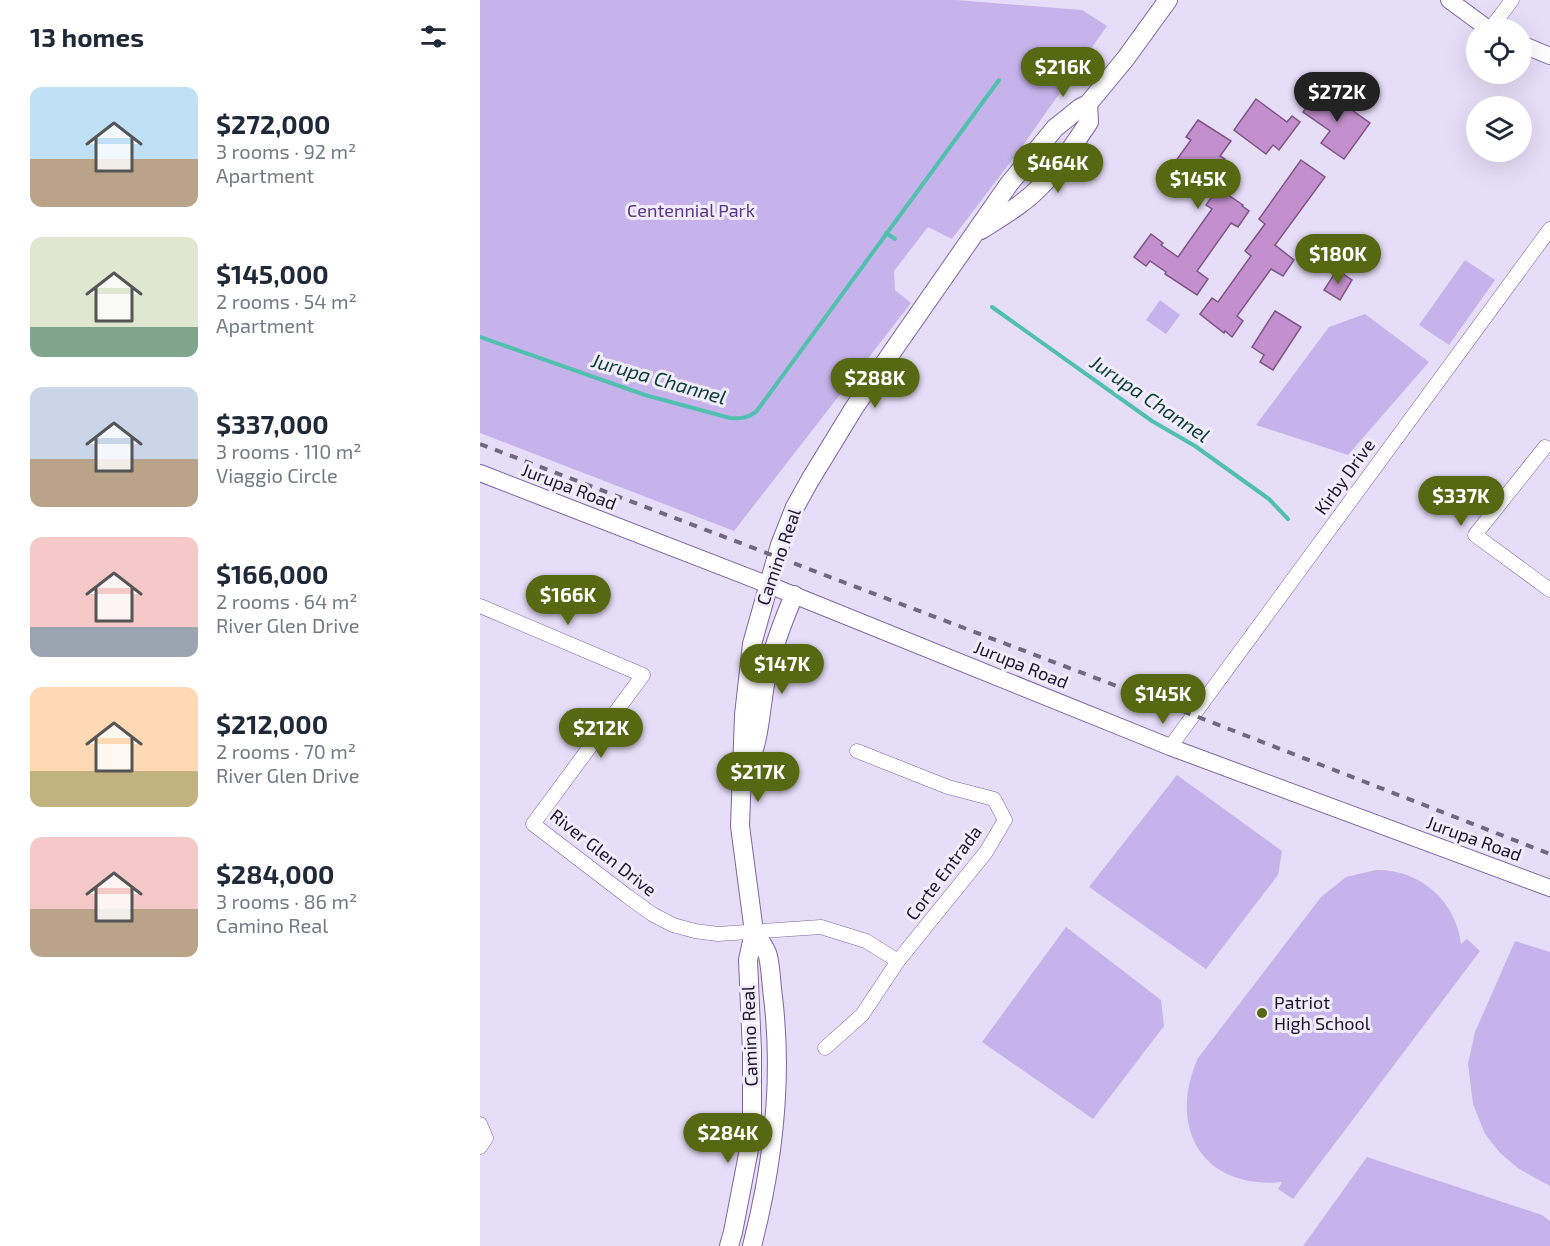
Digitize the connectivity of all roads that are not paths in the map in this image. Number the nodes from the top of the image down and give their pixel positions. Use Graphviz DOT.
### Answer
graph roads {
  1 [pos="1168,0"];
  2 [pos="1449,0"];
  3 [pos="1512,0"];
  4 [pos="1475,18"];
  5 [pos="1497,18"];
  6 [pos="1532,49"];
  7 [pos="1550,56"];
  8 [pos="1088,104"];
  9 [pos="1550,229"];
  10 [pos="977,233"];
  11 [pos="1545,447"];
  12 [pos="480,473"];
  13 [pos="768,585"];
  14 [pos="1550,590"];
  15 [pos="794,595"];
  16 [pos="480,606"];
  17 [pos="1170,747"];
  18 [pos="857,751"];
  19 [pos="741,779"];
  20 [pos="1550,888"];
  21 [pos="754,932"];
  22 [pos="898,961"];
  23 [pos="825,1047"];
  24 [pos="480,1124"];
  25 [pos="483,1143"];
  26 [pos="729,1246"];
  27 [pos="752,1246"];
  1 -- 8 [label="main road, Camino Real"];
  2 -- 4 [label="street"];
  3 -- 5 [label="street"];
  6 -- 7 [label="street"];
  8 -- 10 [label="main road, Camino Real"];
  8 -- 10 [label="main road, Camino Real"];
  9 -- 17 [label="street, Kirby Drive"];
  10 -- 13 [label="main road, Camino Real"];
  11 -- 14 [label="street"];
  12 -- 13 [label="street, Jurupa Road"];
  13 -- 15 [label="street, Jurupa Road"];
  13 -- 19 [label="main road, Camino Real"];
  15 -- 17 [label="street, Jurupa Road"];
  15 -- 19 [label="main road"];
  16 -- 21 [label="street, River Glen Drive"];
  17 -- 20 [label="street, Jurupa Road"];
  18 -- 22 [label="street, Corte Entrada"];
  19 -- 21 [label="main road, Camino Real"];
  21 -- 22 [label="street"];
  21 -- 26 [label="main road, Camino Real"];
  21 -- 27 [label="main road, Camino Real"];
  22 -- 23 [label="street, Corte Entrada"];
  24 -- 25 [label="street"];
}
